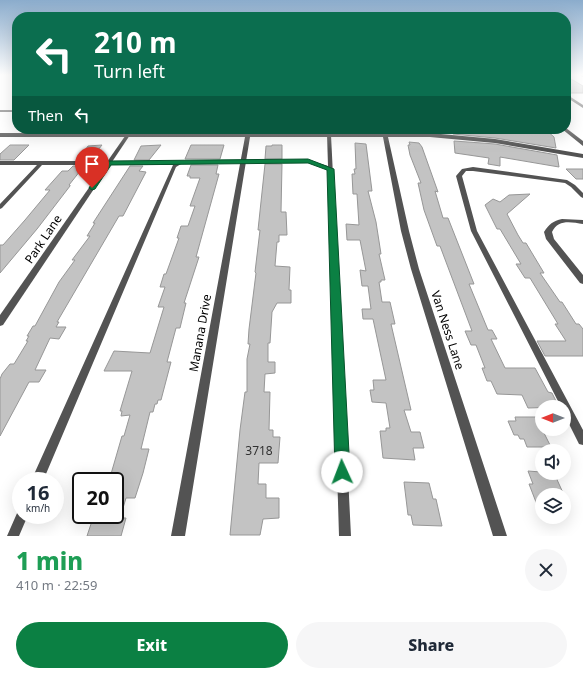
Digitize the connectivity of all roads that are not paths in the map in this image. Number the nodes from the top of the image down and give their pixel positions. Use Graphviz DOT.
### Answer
graph roads {
  1 [pos="573,100"];
  2 [pos="583,107"];
  3 [pos="0,111"];
  4 [pos="12,111"];
  5 [pos="49,134"];
  6 [pos="129,134"];
  7 [pos="248,134"];
  8 [pos="348,134"];
  9 [pos="385,134"];
  10 [pos="415,134"];
  11 [pos="570,134"];
  12 [pos="0,135"];
  13 [pos="8,135"];
  14 [pos="329,135"];
  15 [pos="0,142"];
  16 [pos="583,144"];
  17 [pos="583,156"];
  18 [pos="243,162"];
  19 [pos="0,163"];
  20 [pos="41,163"];
  21 [pos="109,163"];
  22 [pos="180,163"];
  23 [pos="330,169"];
  24 [pos="583,196"];
  25 [pos="0,207"];
  26 [pos="583,222"];
  27 [pos="583,281"];
  28 [pos="0,322"];
  29 [pos="583,440"];
  30 [pos="41,472"];
  31 [pos="18,524"];
  32 [pos="13,536"];
  33 [pos="178,536"];
  34 [pos="345,536"];
  35 [pos="500,536"];
  1 -- 2 [label="lane"];
  3 -- 4 [label="lane"];
  5 -- 13 [label="street"];
  6 -- 21 [label="street, Park Lane"];
  7 -- 14 [label="street"];
  7 -- 18 [label="street, Manana Drive"];
  8 -- 14 [label="street"];
  9 -- 35 [label="street, Van Ness Lane"];
  10 -- 17 [label="street"];
  11 -- 16 [label="street"];
  12 -- 13 [label="street"];
  13 -- 15 [label="street"];
  14 -- 23 [label="lane"];
  18 -- 22 [label="lane"];
  18 -- 23 [label="lane"];
  18 -- 33 [label="street, Manana Drive"];
  19 -- 20 [label="lane"];
  20 -- 21 [label="lane"];
  20 -- 25 [label="lane"];
  21 -- 22 [label="lane"];
  21 -- 28 [label="street, Park Lane"];
  22 -- 30 [label="lane"];
  23 -- 34 [label="lane"];
  24 -- 29 [label="lane"];
  26 -- 27 [label="street"];
  31 -- 32 [label="lane"];
}
